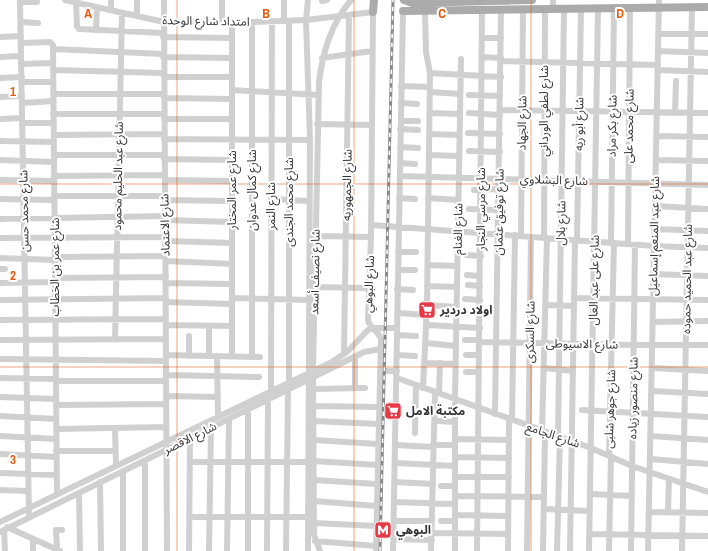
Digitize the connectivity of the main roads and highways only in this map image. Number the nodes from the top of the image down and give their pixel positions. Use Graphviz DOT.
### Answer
graph roads {
  1 [pos="374,0"];
  2 [pos="507,0"];
  3 [pos="528,0"];
  4 [pos="532,0"];
  5 [pos="408,1"];
  6 [pos="430,1"];
  7 [pos="459,1"];
  8 [pos="482,1"];
  9 [pos="659,4"];
  10 [pos="708,7"];
  11 [pos="403,11"];
  12 [pos="373,12"];
  1 -- 12 [label="main road"];
  2 -- 3 [label="main road"];
  2 -- 8 [label="main road"];
  3 -- 4 [label="main road"];
  5 -- 6 [label="main road"];
  6 -- 7 [label="main road"];
  7 -- 8 [label="main road"];
  9 -- 10 [label="main road"];
  9 -- 11 [label="main road"];
}
